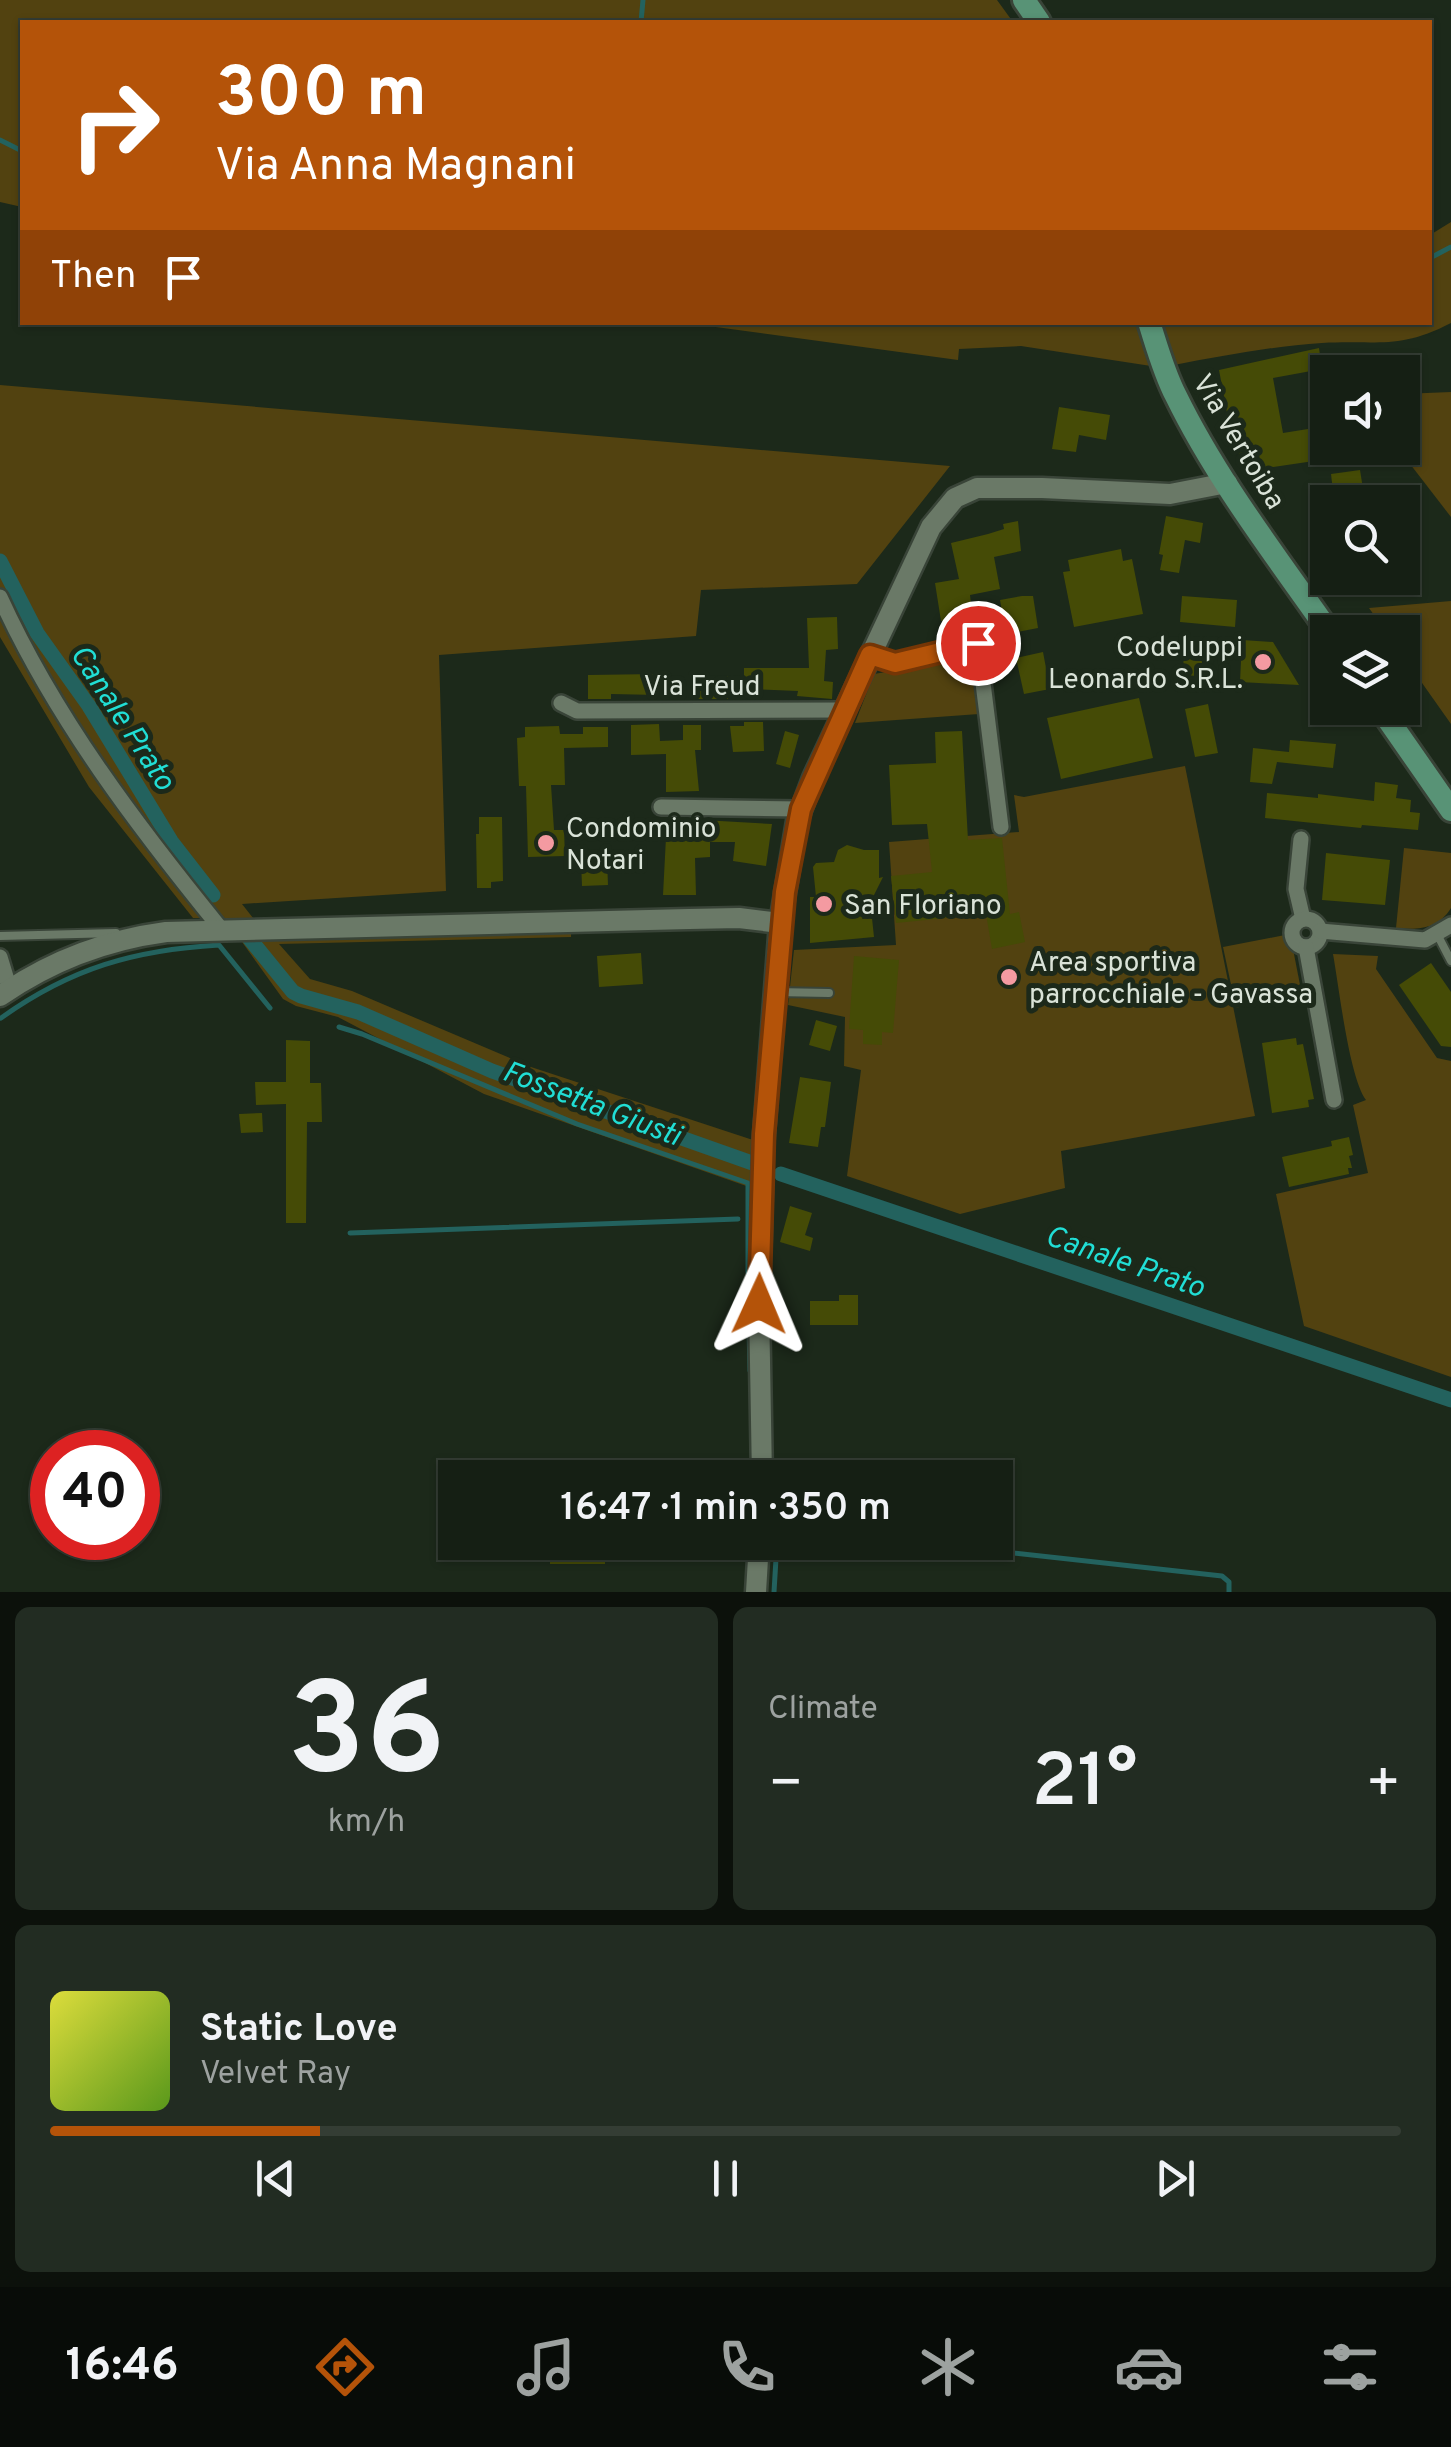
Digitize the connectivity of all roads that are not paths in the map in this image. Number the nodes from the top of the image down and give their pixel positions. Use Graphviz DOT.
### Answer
graph roads {
  1 [pos="1150,325"];
  2 [pos="1227,484"];
  3 [pos="0,598"];
  4 [pos="1316,615"];
  5 [pos="870,655"];
  6 [pos="562,702"];
  7 [pos="845,710"];
  8 [pos="1392,725"];
  9 [pos="661,807"];
  10 [pos="801,809"];
  11 [pos="1451,810"];
  12 [pos="1001,827"];
  13 [pos="1300,839"];
  14 [pos="1303,919"];
  15 [pos="780,923"];
  16 [pos="222,929"];
  17 [pos="1444,929"];
  18 [pos="1320,931"];
  19 [pos="166,932"];
  20 [pos="0,936"];
  21 [pos="1306,947"];
  22 [pos="0,956"];
  23 [pos="1451,960"];
  24 [pos="775,992"];
  25 [pos="5,993"];
  26 [pos="829,993"];
  27 [pos="1334,1100"];
  28 [pos="762,1460"];
  29 [pos="758,1560"];
  30 [pos="756,1592"];
  1 -- 2 [label="main road, Via Vertoiba"];
  2 -- 4 [label="main road, Via Vertoiba"];
  2 -- 5 [label="street"];
  3 -- 16 [label="street"];
  5 -- 7 [label="street"];
  5 -- 12 [label="street"];
  6 -- 7 [label="street, Via Freud"];
  7 -- 10 [label="street"];
  8 -- 11 [label="main road"];
  9 -- 10 [label="street"];
  10 -- 15 [label="street"];
  13 -- 14 [label="street"];
  14 -- 18 [label="street"];
  14 -- 21 [label="street"];
  15 -- 16 [label="street"];
  15 -- 24 [label="street"];
  16 -- 19 [label="street"];
  17 -- 18 [label="street"];
  17 -- 23 [label="lane"];
  18 -- 21 [label="street"];
  19 -- 20 [label="lane"];
  19 -- 25 [label="street"];
  21 -- 27 [label="street"];
  22 -- 25 [label="street"];
  24 -- 26 [label="lane"];
  24 -- 28 [label="street"];
  29 -- 30 [label="street"];
}
